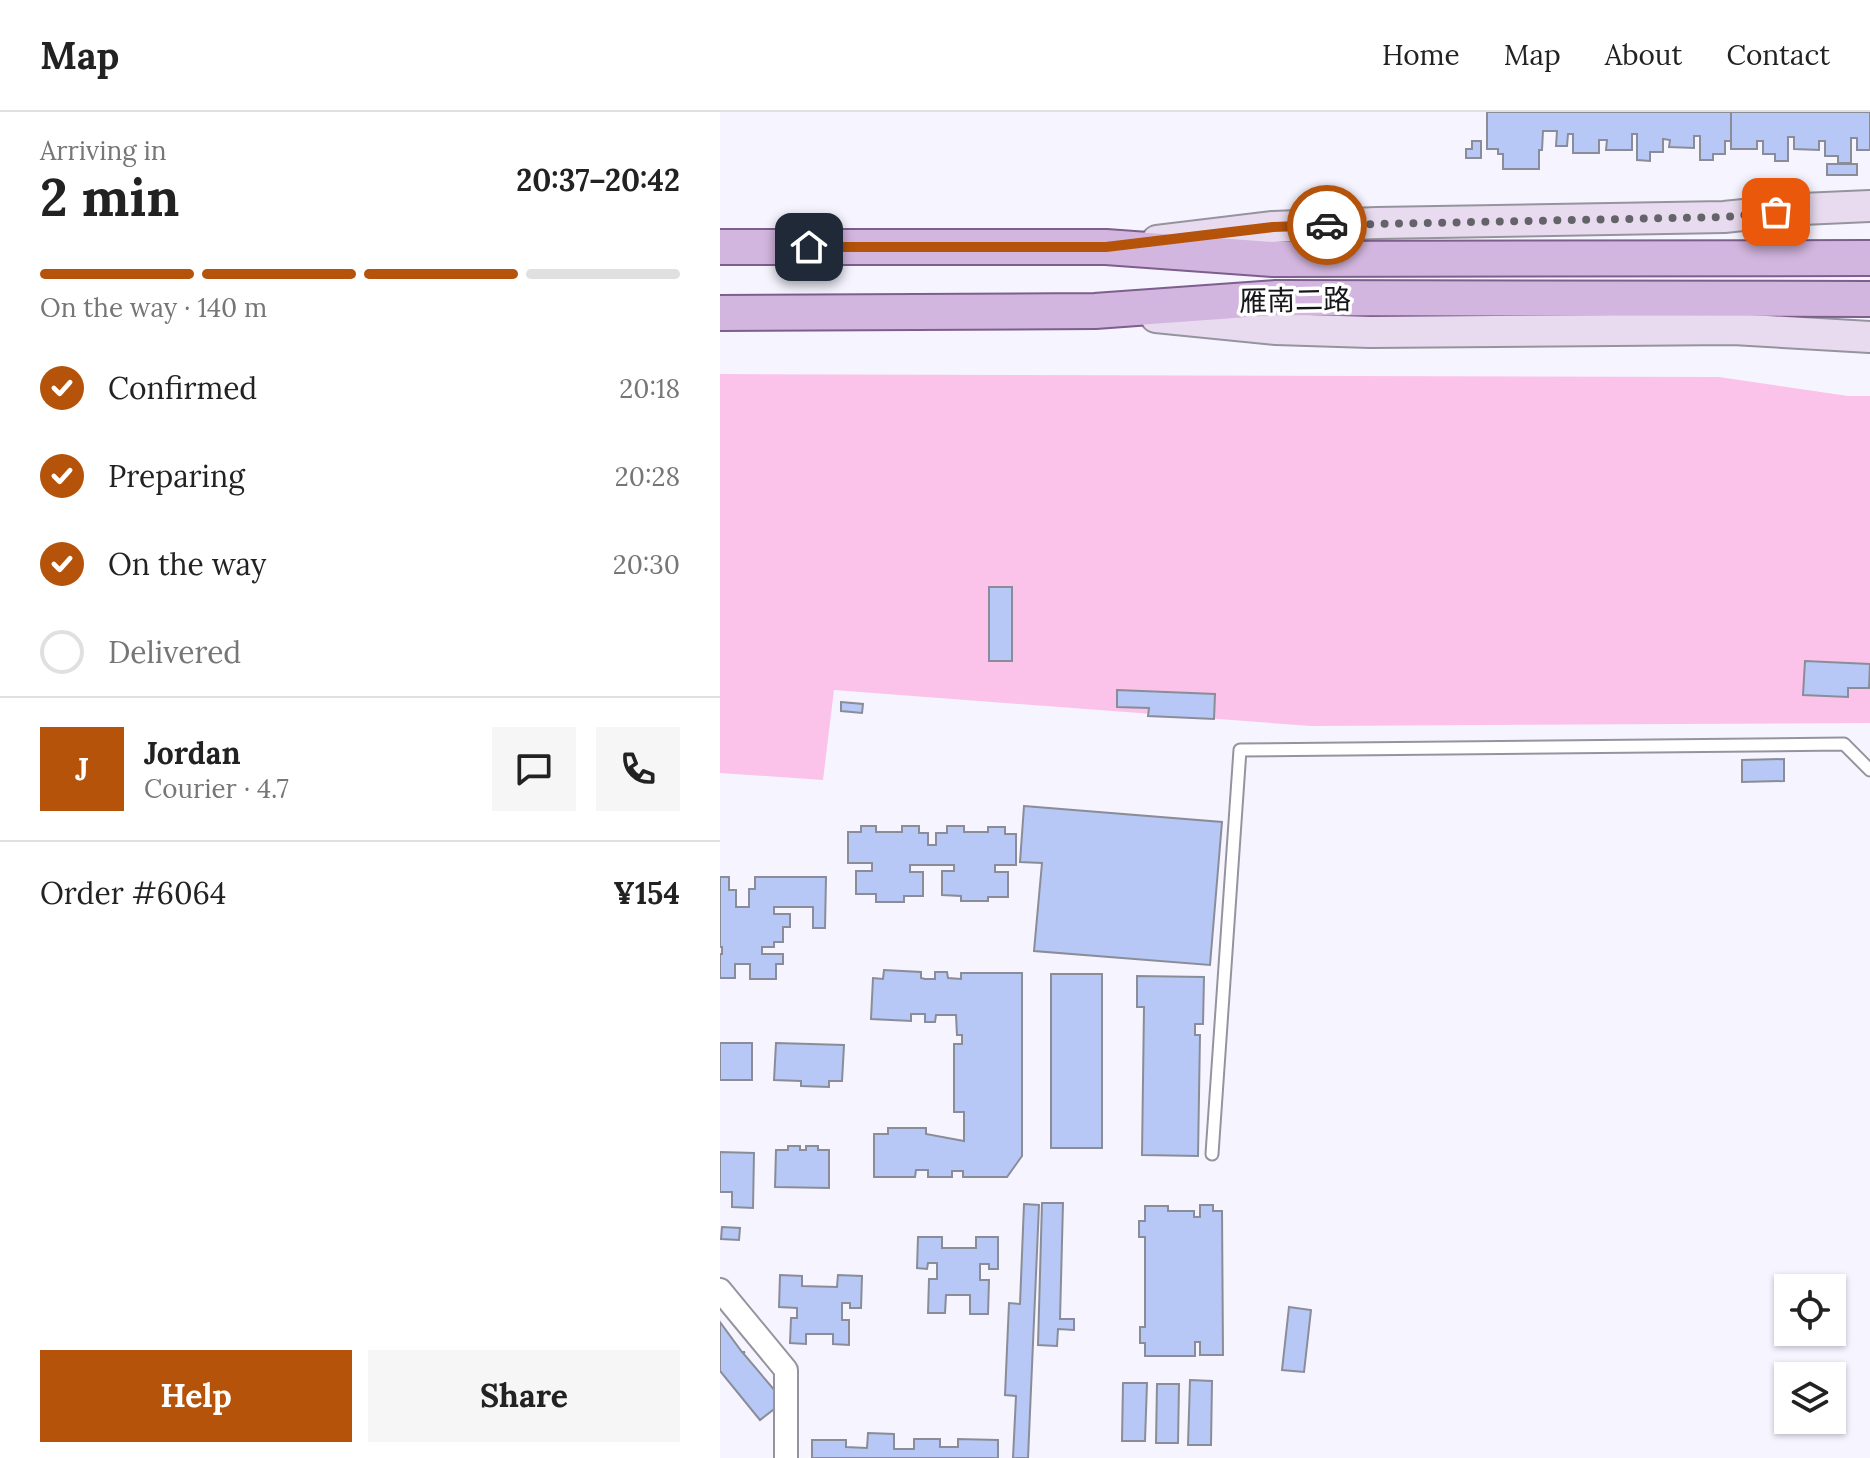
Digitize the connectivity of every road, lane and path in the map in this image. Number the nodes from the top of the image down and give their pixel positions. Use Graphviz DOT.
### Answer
graph roads {
  1 [pos="1870,206"];
  2 [pos="720,247"];
  3 [pos="1106,247"];
  4 [pos="1870,258"];
  5 [pos="1870,299"];
  6 [pos="1095,311"];
  7 [pos="720,313"];
  8 [pos="1870,337"];
  9 [pos="1870,770"];
  10 [pos="1212,1154"];
  11 [pos="720,1290"];
  12 [pos="786,1458"];
  1 -- 3 [label="main road"];
  2 -- 3 [label="main road, 雁南二路"];
  3 -- 4 [label="main road, 雁南二路"];
  5 -- 6 [label="main road, 雁南二路"];
  6 -- 7 [label="main road, 雁南二路"];
  6 -- 8 [label="main road"];
  9 -- 10 [label="lane"];
  11 -- 12 [label="street"];
}
